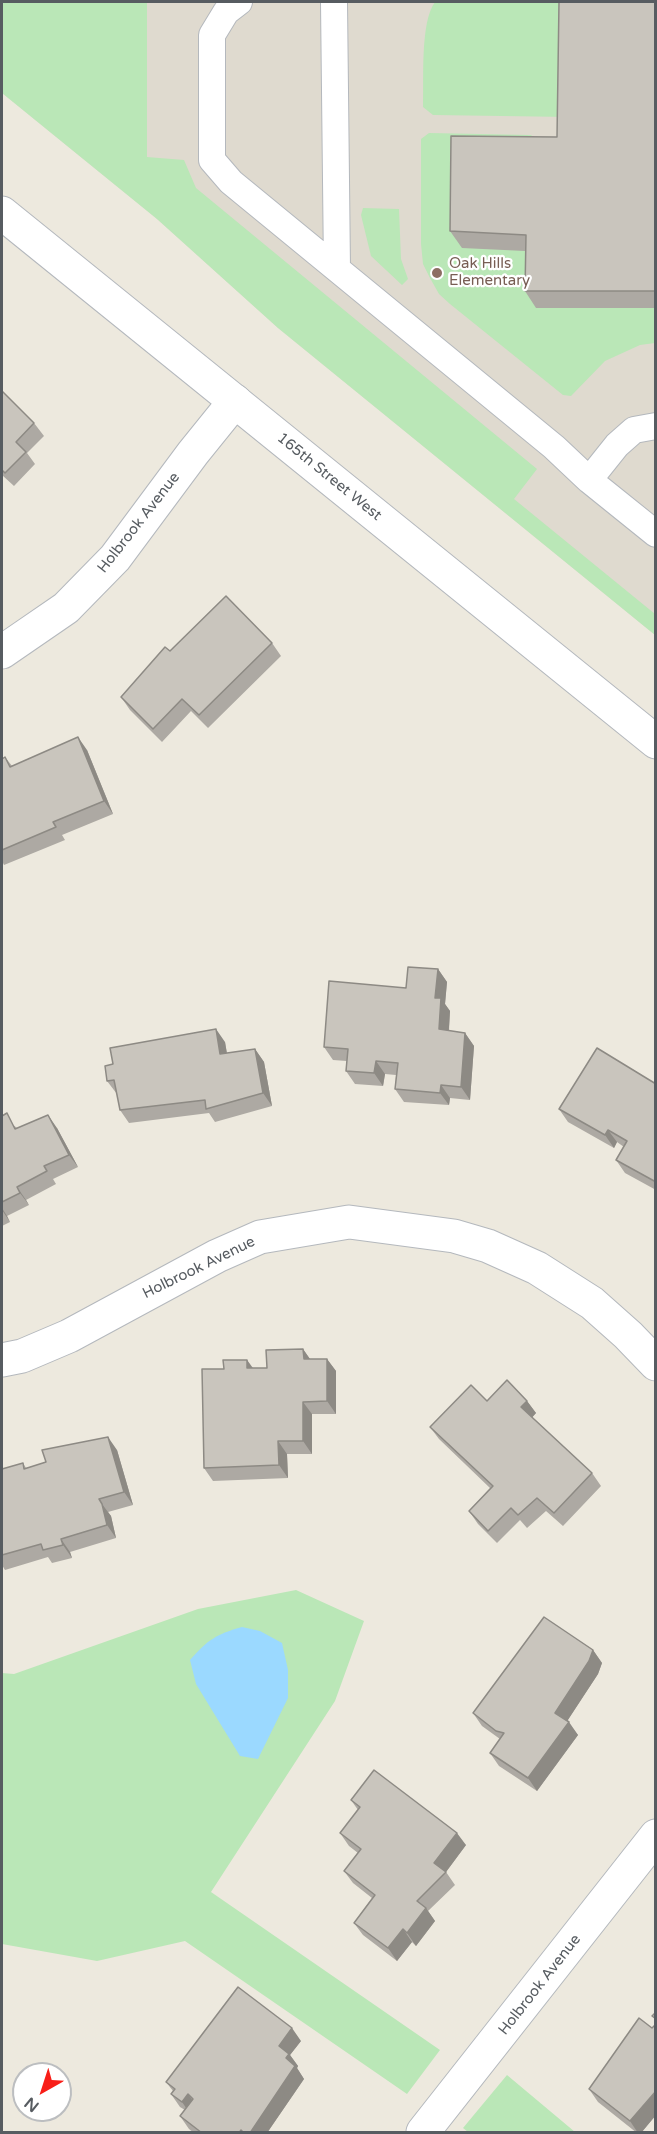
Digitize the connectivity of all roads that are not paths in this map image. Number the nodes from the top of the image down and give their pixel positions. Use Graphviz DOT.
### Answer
graph roads {
  1 [pos="239,2"];
  2 [pos="334,2"];
  3 [pos="2,213"];
  4 [pos="338,269"];
  5 [pos="235,401"];
  6 [pos="656,426"];
  7 [pos="589,480"];
  8 [pos="656,534"];
  9 [pos="2,652"];
  10 [pos="656,742"];
  11 [pos="2,1360"];
  12 [pos="656,1364"];
  13 [pos="656,1836"];
  14 [pos="423,2133"];
  1 -- 4 [label="lane"];
  2 -- 4 [label="lane"];
  3 -- 5 [label="street, 165th Street West"];
  4 -- 7 [label="lane"];
  5 -- 9 [label="street, Holbrook Avenue"];
  5 -- 10 [label="street, 165th Street West"];
  6 -- 7 [label="lane"];
  7 -- 8 [label="lane"];
  11 -- 12 [label="street, Holbrook Avenue"];
  13 -- 14 [label="street, Holbrook Avenue"];
}
